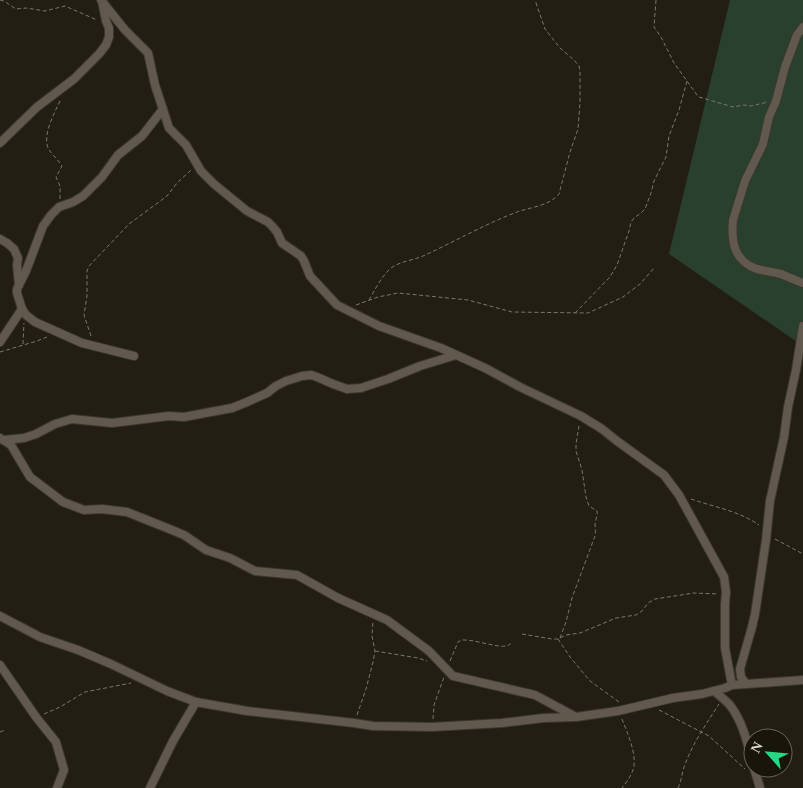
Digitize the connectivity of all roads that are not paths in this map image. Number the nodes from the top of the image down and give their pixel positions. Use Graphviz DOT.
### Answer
graph roads {
  1 [pos="102,1"];
  2 [pos="803,27"];
  3 [pos="163,109"];
  4 [pos="0,144"];
  5 [pos="0,239"];
  6 [pos="803,283"];
  7 [pos="19,285"];
  8 [pos="22,309"];
  9 [pos="803,326"];
  10 [pos="0,342"];
  11 [pos="456,355"];
  12 [pos="134,356"];
  13 [pos="2,439"];
  14 [pos="0,616"];
  15 [pos="0,664"];
  16 [pos="803,680"];
  17 [pos="746,684"];
  18 [pos="732,685"];
  19 [pos="714,691"];
  20 [pos="196,702"];
  21 [pos="576,717"];
  22 [pos="743,732"];
  23 [pos="57,788"];
  24 [pos="150,788"];
  1 -- 3 [label="street"];
  1 -- 4 [label="street"];
  2 -- 6 [label="street"];
  3 -- 7 [label="street"];
  3 -- 11 [label="street"];
  5 -- 7 [label="street"];
  7 -- 8 [label="street"];
  8 -- 10 [label="street"];
  8 -- 12 [label="street"];
  9 -- 17 [label="street"];
  11 -- 13 [label="street"];
  11 -- 18 [label="street"];
  13 -- 21 [label="street"];
  14 -- 20 [label="street"];
  15 -- 23 [label="street"];
  16 -- 17 [label="street"];
  17 -- 18 [label="street"];
  18 -- 19 [label="street"];
  19 -- 21 [label="street"];
  19 -- 22 [label="street"];
  20 -- 21 [label="street"];
  20 -- 24 [label="street"];
}
